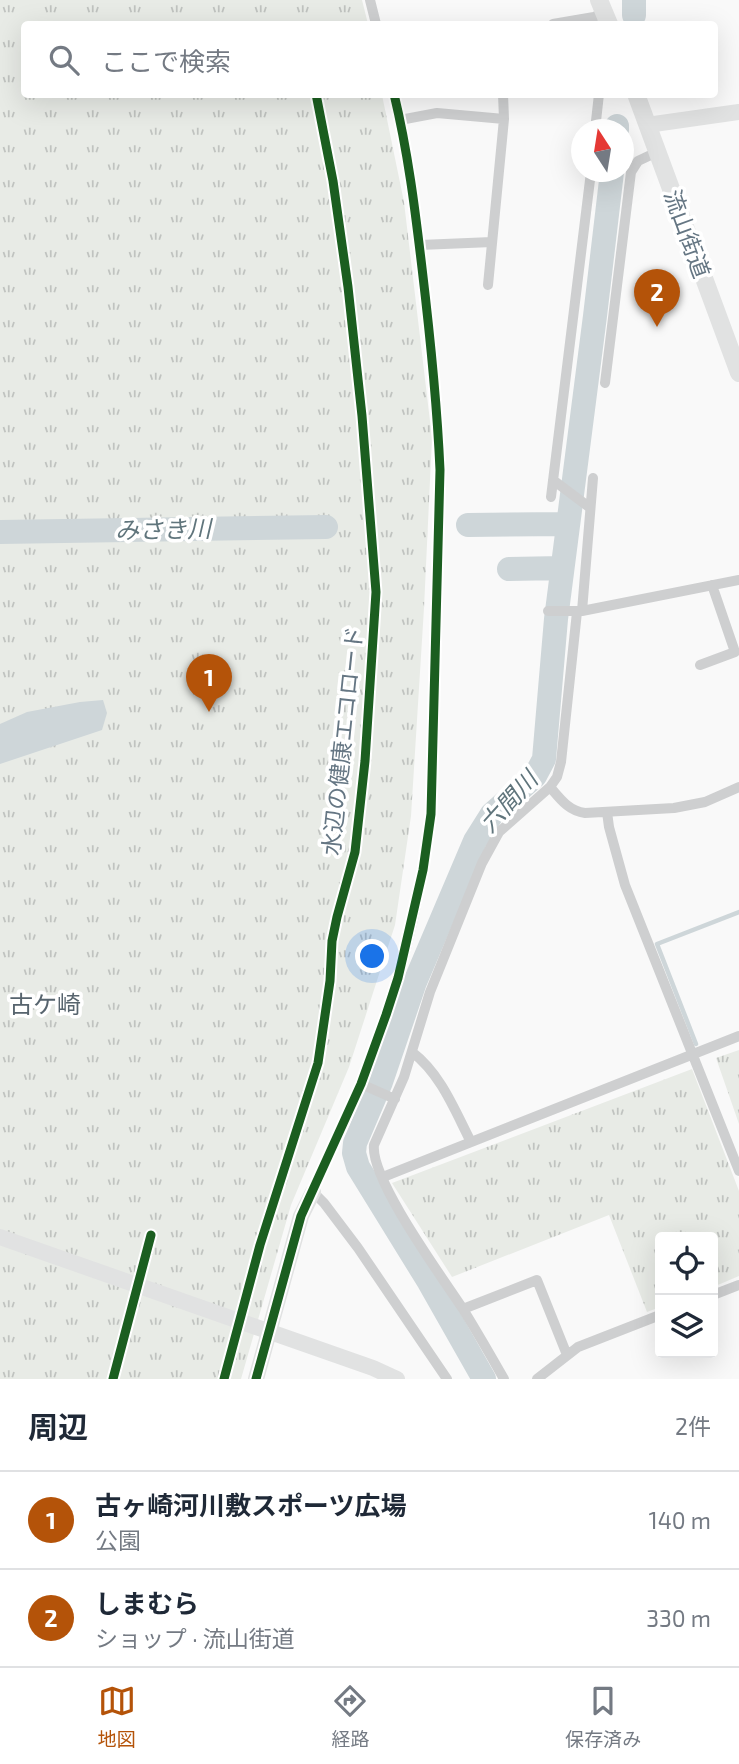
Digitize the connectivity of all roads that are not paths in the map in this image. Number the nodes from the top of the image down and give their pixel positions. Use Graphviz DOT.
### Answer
graph roads {
  1 [pos="370,0"];
  2 [pos="606,14"];
  3 [pos="375,21"];
  4 [pos="571,21"];
  5 [pos="395,98"];
  6 [pos="503,98"];
  7 [pos="599,98"];
  8 [pos="637,98"];
  9 [pos="739,113"];
  10 [pos="504,119"];
  11 [pos="596,119"];
  12 [pos="400,120"];
  13 [pos="647,125"];
  14 [pos="657,152"];
  15 [pos="590,182"];
  16 [pos="492,242"];
  17 [pos="420,246"];
  18 [pos="488,285"];
  19 [pos="734,346"];
  20 [pos="739,373"];
  21 [pos="605,383"];
  22 [pos="593,478"];
  23 [pos="553,480"];
  24 [pos="551,497"];
  25 [pos="589,507"];
  26 [pos="739,580"];
  27 [pos="712,585"];
  28 [pos="548,611"];
  29 [pos="580,612"];
  30 [pos="700,664"];
  31 [pos="550,787"];
  32 [pos="739,787"];
  33 [pos="607,812"];
  34 [pos="739,1035"];
  35 [pos="412,1052"];
  36 [pos="693,1053"];
  37 [pos="361,1084"];
  38 [pos="395,1099"];
  39 [pos="471,1142"];
  40 [pos="739,1171"];
  41 [pos="383,1177"];
  42 [pos="313,1192"];
  43 [pos="0,1237"];
  44 [pos="739,1285"];
  45 [pos="718,1293"];
  46 [pos="463,1309"];
  47 [pos="655,1317"];
  48 [pos="567,1355"];
  49 [pos="256,1379"];
  50 [pos="397,1379"];
  51 [pos="447,1379"];
  52 [pos="504,1379"];
  53 [pos="537,1379"];
  1 -- 3 [label="street"];
  2 -- 4 [label="street"];
  5 -- 12 [label="street"];
  6 -- 10 [label="street"];
  7 -- 11 [label="street"];
  8 -- 13 [label="main road, 流山街道"];
  9 -- 13 [label="main road"];
  10 -- 12 [label="street"];
  10 -- 16 [label="street"];
  12 -- 17 [label="street"];
  13 -- 14 [label="main road, 流山街道"];
  14 -- 19 [label="main road, 流山街道"];
  14 -- 21 [label="street"];
  15 -- 23 [label="street"];
  16 -- 17 [label="street"];
  16 -- 18 [label="street"];
  17 -- 37 [label="street"];
  19 -- 20 [label="main road, 流山街道"];
  22 -- 25 [label="street"];
  23 -- 24 [label="street"];
  23 -- 25 [label="street"];
  25 -- 29 [label="street"];
  26 -- 27 [label="street"];
  27 -- 29 [label="street"];
  27 -- 30 [label="street"];
  28 -- 29 [label="street"];
  29 -- 31 [label="street"];
  31 -- 33 [label="street"];
  31 -- 35 [label="street"];
  32 -- 33 [label="street"];
  33 -- 36 [label="street"];
  34 -- 36 [label="street"];
  35 -- 38 [label="street"];
  35 -- 39 [label="street"];
  36 -- 39 [label="street"];
  36 -- 40 [label="street"];
  37 -- 38 [label="street"];
  37 -- 42 [label="street"];
  38 -- 41 [label="street"];
  39 -- 41 [label="street"];
  41 -- 46 [label="street"];
  42 -- 49 [label="main road"];
  42 -- 51 [label="street"];
  43 -- 50 [label="main road"];
  44 -- 45 [label="street"];
  46 -- 48 [label="street"];
  46 -- 52 [label="street"];
  47 -- 48 [label="street"];
  48 -- 53 [label="street"];
}
